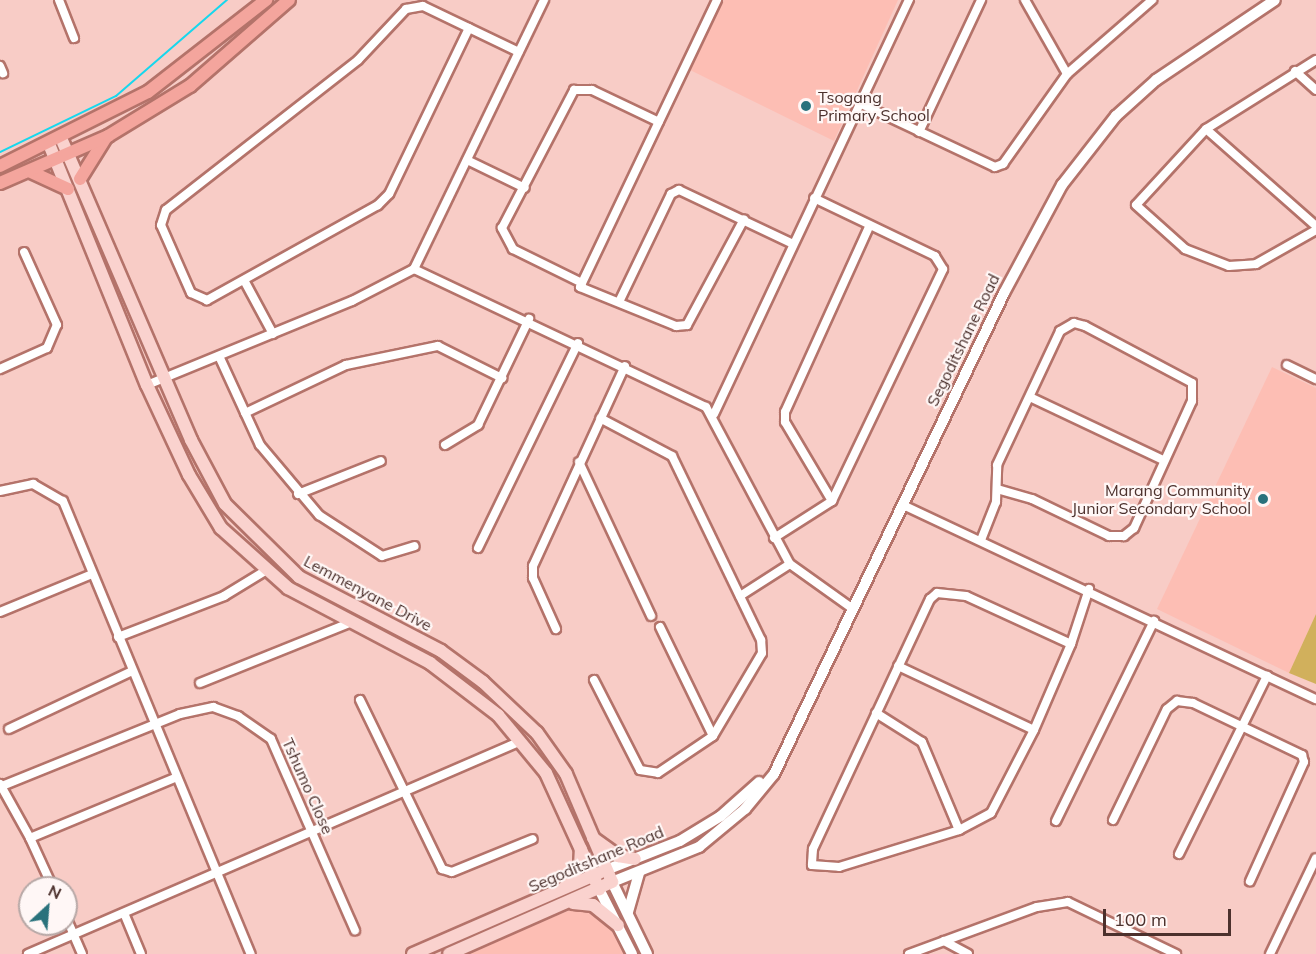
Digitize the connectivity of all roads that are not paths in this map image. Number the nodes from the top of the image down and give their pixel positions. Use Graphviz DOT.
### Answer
graph roads {
  1 [pos="59,0"];
  2 [pos="266,0"];
  3 [pos="289,0"];
  4 [pos="544,0"];
  5 [pos="717,0"];
  6 [pos="909,0"];
  7 [pos="981,0"];
  8 [pos="1025,0"];
  9 [pos="1152,0"];
  10 [pos="1274,0"];
  11 [pos="469,28"];
  12 [pos="74,38"];
  13 [pos="519,52"];
  14 [pos="1316,60"];
  15 [pos="1295,71"];
  16 [pos="1067,74"];
  17 [pos="1316,90"];
  18 [pos="859,103"];
  19 [pos="659,122"];
  20 [pos="1206,129"];
  21 [pos="919,132"];
  22 [pos="108,136"];
  23 [pos="61,138"];
  24 [pos="49,144"];
  25 [pos="67,153"];
  26 [pos="54,160"];
  27 [pos="467,160"];
  28 [pos="0,166"];
  29 [pos="29,171"];
  30 [pos="80,178"];
  31 [pos="0,183"];
  32 [pos="525,188"];
  33 [pos="68,189"];
  34 [pos="814,198"];
  35 [pos="744,219"];
  36 [pos="870,225"];
  37 [pos="1316,228"];
  38 [pos="793,244"];
  39 [pos="24,252"];
  40 [pos="414,269"];
  41 [pos="245,282"];
  42 [pos="582,283"];
  43 [pos="619,302"];
  44 [pos="529,319"];
  45 [pos="273,334"];
  46 [pos="578,343"];
  47 [pos="219,356"];
  48 [pos="1287,365"];
  49 [pos="625,366"];
  50 [pos="0,369"];
  51 [pos="502,378"];
  52 [pos="166,379"];
  53 [pos="1316,379"];
  54 [pos="147,385"];
  55 [pos="1030,397"];
  56 [pos="245,413"];
  57 [pos="714,414"];
  58 [pos="600,418"];
  59 [pos="445,445"];
  60 [pos="1163,460"];
  61 [pos="381,461"];
  62 [pos="579,462"];
  63 [pos="998,489"];
  64 [pos="0,492"];
  65 [pos="298,494"];
  66 [pos="832,501"];
  67 [pos="903,505"];
  68 [pos="774,538"];
  69 [pos="981,540"];
  70 [pos="414,546"];
  71 [pos="478,548"];
  72 [pos="790,564"];
  73 [pos="265,571"];
  74 [pos="92,574"];
  75 [pos="1089,590"];
  76 [pos="740,596"];
  77 [pos="853,609"];
  78 [pos="0,612"];
  79 [pos="651,616"];
  80 [pos="1154,621"];
  81 [pos="349,623"];
  82 [pos="660,627"];
  83 [pos="556,629"];
  84 [pos="118,637"];
  85 [pos="1071,644"];
  86 [pos="898,666"];
  87 [pos="132,671"];
  88 [pos="1267,676"];
  89 [pos="594,680"];
  90 [pos="200,683"];
  91 [pos="1316,699"];
  92 [pos="360,700"];
  93 [pos="876,713"];
  94 [pos="154,723"];
  95 [pos="1242,726"];
  96 [pos="9,729"];
  97 [pos="1034,730"];
  98 [pos="713,736"];
  99 [pos="521,741"];
  100 [pos="775,769"];
  101 [pos="177,777"];
  102 [pos="1,785"];
  103 [pos="404,794"];
  104 [pos="1113,820"];
  105 [pos="1056,821"];
  106 [pos="959,830"];
  107 [pos="312,833"];
  108 [pos="30,838"];
  109 [pos="533,839"];
  110 [pos="586,840"];
  111 [pos="1179,854"];
  112 [pos="1316,858"];
  113 [pos="635,860"];
  114 [pos="606,870"];
  115 [pos="639,873"];
  116 [pos="47,876"];
  117 [pos="218,876"];
  118 [pos="594,876"];
  119 [pos="1250,881"];
  120 [pos="612,882"];
  121 [pos="599,889"];
  122 [pos="562,890"];
  123 [pos="568,903"];
  124 [pos="124,913"];
  125 [pos="628,913"];
  126 [pos="618,925"];
  127 [pos="355,930"];
  128 [pos="78,932"];
  129 [pos="69,936"];
  130 [pos="75,936"];
  131 [pos="944,941"];
  132 [pos="28,954"];
  133 [pos="82,954"];
  134 [pos="141,954"];
  135 [pos="251,954"];
  136 [pos="413,954"];
  137 [pos="449,954"];
  138 [pos="632,954"];
  139 [pos="647,954"];
  140 [pos="909,954"];
  141 [pos="968,954"];
  142 [pos="1176,954"];
  143 [pos="1270,954"];
  1 -- 12 [label="street"];
  2 -- 23 [label="main road"];
  3 -- 22 [label="main road"];
  4 -- 13 [label="street"];
  5 -- 19 [label="street"];
  6 -- 18 [label="street"];
  7 -- 21 [label="street"];
  8 -- 16 [label="street"];
  9 -- 16 [label="street"];
  10 -- 67 [label="street, Segoditshane Road"];
  11 -- 13 [label="street"];
  11 -- 41 [label="street"];
  11 -- 41 [label="street"];
  13 -- 27 [label="street"];
  14 -- 15 [label="street"];
  15 -- 17 [label="street"];
  15 -- 20 [label="street"];
  16 -- 21 [label="street"];
  18 -- 21 [label="street"];
  18 -- 34 [label="street"];
  19 -- 32 [label="street"];
  19 -- 42 [label="street"];
  20 -- 37 [label="street"];
  20 -- 37 [label="street"];
  22 -- 25 [label="main road"];
  22 -- 30 [label="main road"];
  23 -- 24 [label="main road"];
  23 -- 25 [label="main road, Lemmenyane Drive"];
  24 -- 26 [label="main road, Lemmenyane Drive"];
  24 -- 28 [label="main road"];
  25 -- 26 [label="main road"];
  25 -- 30 [label="main road, Lemmenyane Drive"];
  26 -- 29 [label="main road"];
  26 -- 33 [label="main road, Lemmenyane Drive"];
  27 -- 32 [label="street"];
  27 -- 40 [label="street"];
  29 -- 31 [label="main road"];
  29 -- 33 [label="main road"];
  30 -- 52 [label="main road, Lemmenyane Drive"];
  32 -- 42 [label="street"];
  33 -- 54 [label="main road, Lemmenyane Drive"];
  34 -- 36 [label="street"];
  34 -- 38 [label="street"];
  35 -- 38 [label="street"];
  35 -- 43 [label="street"];
  35 -- 43 [label="street"];
  36 -- 66 [label="street"];
  36 -- 66 [label="street"];
  38 -- 57 [label="street"];
  39 -- 50 [label="street"];
  40 -- 44 [label="street"];
  40 -- 45 [label="street"];
  41 -- 45 [label="street"];
  42 -- 43 [label="street"];
  44 -- 46 [label="street"];
  44 -- 51 [label="street"];
  45 -- 47 [label="street"];
  46 -- 49 [label="street"];
  46 -- 71 [label="street"];
  47 -- 52 [label="street"];
  47 -- 56 [label="street"];
  48 -- 53 [label="street"];
  49 -- 57 [label="street"];
  49 -- 58 [label="street"];
  51 -- 56 [label="street"];
  51 -- 59 [label="street"];
  52 -- 54 [label="street"];
  52 -- 110 [label="main road, Lemmenyane Drive"];
  54 -- 73 [label="main road, Lemmenyane Drive"];
  55 -- 60 [label="street"];
  55 -- 60 [label="street"];
  55 -- 63 [label="street"];
  56 -- 65 [label="street"];
  57 -- 68 [label="street"];
  58 -- 62 [label="street"];
  58 -- 76 [label="street"];
  60 -- 63 [label="street"];
  61 -- 65 [label="street"];
  62 -- 79 [label="street"];
  62 -- 83 [label="street"];
  63 -- 69 [label="street"];
  64 -- 74 [label="street"];
  65 -- 70 [label="street"];
  66 -- 68 [label="street"];
  67 -- 69 [label="street"];
  67 -- 77 [label="street, Segoditshane Road"];
  68 -- 72 [label="street"];
  69 -- 75 [label="street"];
  72 -- 76 [label="street"];
  72 -- 77 [label="street"];
  73 -- 81 [label="main road, Lemmenyane Drive"];
  73 -- 84 [label="street"];
  74 -- 78 [label="street"];
  74 -- 84 [label="street"];
  75 -- 80 [label="street"];
  75 -- 85 [label="street"];
  76 -- 98 [label="street"];
  77 -- 100 [label="street, Segoditshane Road"];
  80 -- 88 [label="street"];
  80 -- 105 [label="street"];
  81 -- 90 [label="street"];
  81 -- 99 [label="main road, Lemmenyane Drive"];
  82 -- 98 [label="street"];
  84 -- 87 [label="street"];
  85 -- 86 [label="street"];
  85 -- 97 [label="street"];
  86 -- 93 [label="street"];
  86 -- 97 [label="street"];
  87 -- 94 [label="street"];
  87 -- 96 [label="street"];
  88 -- 91 [label="street"];
  88 -- 95 [label="street"];
  89 -- 98 [label="street"];
  92 -- 103 [label="street"];
  93 -- 106 [label="street"];
  93 -- 106 [label="street"];
  94 -- 101 [label="street"];
  94 -- 102 [label="street, Tshumo Close"];
  94 -- 107 [label="street, Tshumo Close"];
  95 -- 104 [label="street"];
  95 -- 111 [label="street"];
  95 -- 119 [label="street"];
  97 -- 106 [label="street"];
  99 -- 103 [label="street"];
  99 -- 110 [label="main road, Lemmenyane Drive"];
  100 -- 113 [label="street, Segoditshane Road"];
  100 -- 115 [label="street, Segoditshane Road"];
  101 -- 108 [label="street"];
  101 -- 117 [label="street"];
  102 -- 108 [label="street"];
  103 -- 107 [label="street"];
  103 -- 109 [label="street"];
  107 -- 117 [label="street"];
  107 -- 127 [label="street, Tshumo Close"];
  108 -- 116 [label="street"];
  110 -- 113 [label="main road"];
  110 -- 114 [label="main road, Lemmenyane Drive"];
  110 -- 118 [label="main road, Lemmenyane Drive"];
  110 -- 122 [label="main road"];
  112 -- 143 [label="street"];
  113 -- 114 [label="street, Segoditshane Road"];
  114 -- 118 [label="main road, Segoditshane Road"];
  114 -- 120 [label="main road, Lemmenyane Drive"];
  115 -- 120 [label="street, Segoditshane Road"];
  115 -- 125 [label="street"];
  117 -- 124 [label="street"];
  117 -- 135 [label="street"];
  118 -- 121 [label="main road, Lemmenyane Drive"];
  118 -- 122 [label="main road, Segoditshane Road"];
  120 -- 121 [label="main road, Segoditshane Road"];
  120 -- 125 [label="street, Lemmenyane Drive"];
  121 -- 123 [label="main road, Segoditshane Road"];
  121 -- 126 [label="street, Lemmenyane Drive"];
  122 -- 136 [label="main road, Segoditshane Road"];
  123 -- 126 [label="main road"];
  123 -- 137 [label="main road, Segoditshane Road"];
  124 -- 128 [label="street"];
  124 -- 134 [label="street"];
  125 -- 139 [label="street, Lemmenyane Drive"];
  126 -- 138 [label="street, Lemmenyane Drive"];
  129 -- 132 [label="street"];
  130 -- 133 [label="street"];
  131 -- 140 [label="street"];
  131 -- 141 [label="street"];
  131 -- 142 [label="street"];
}
